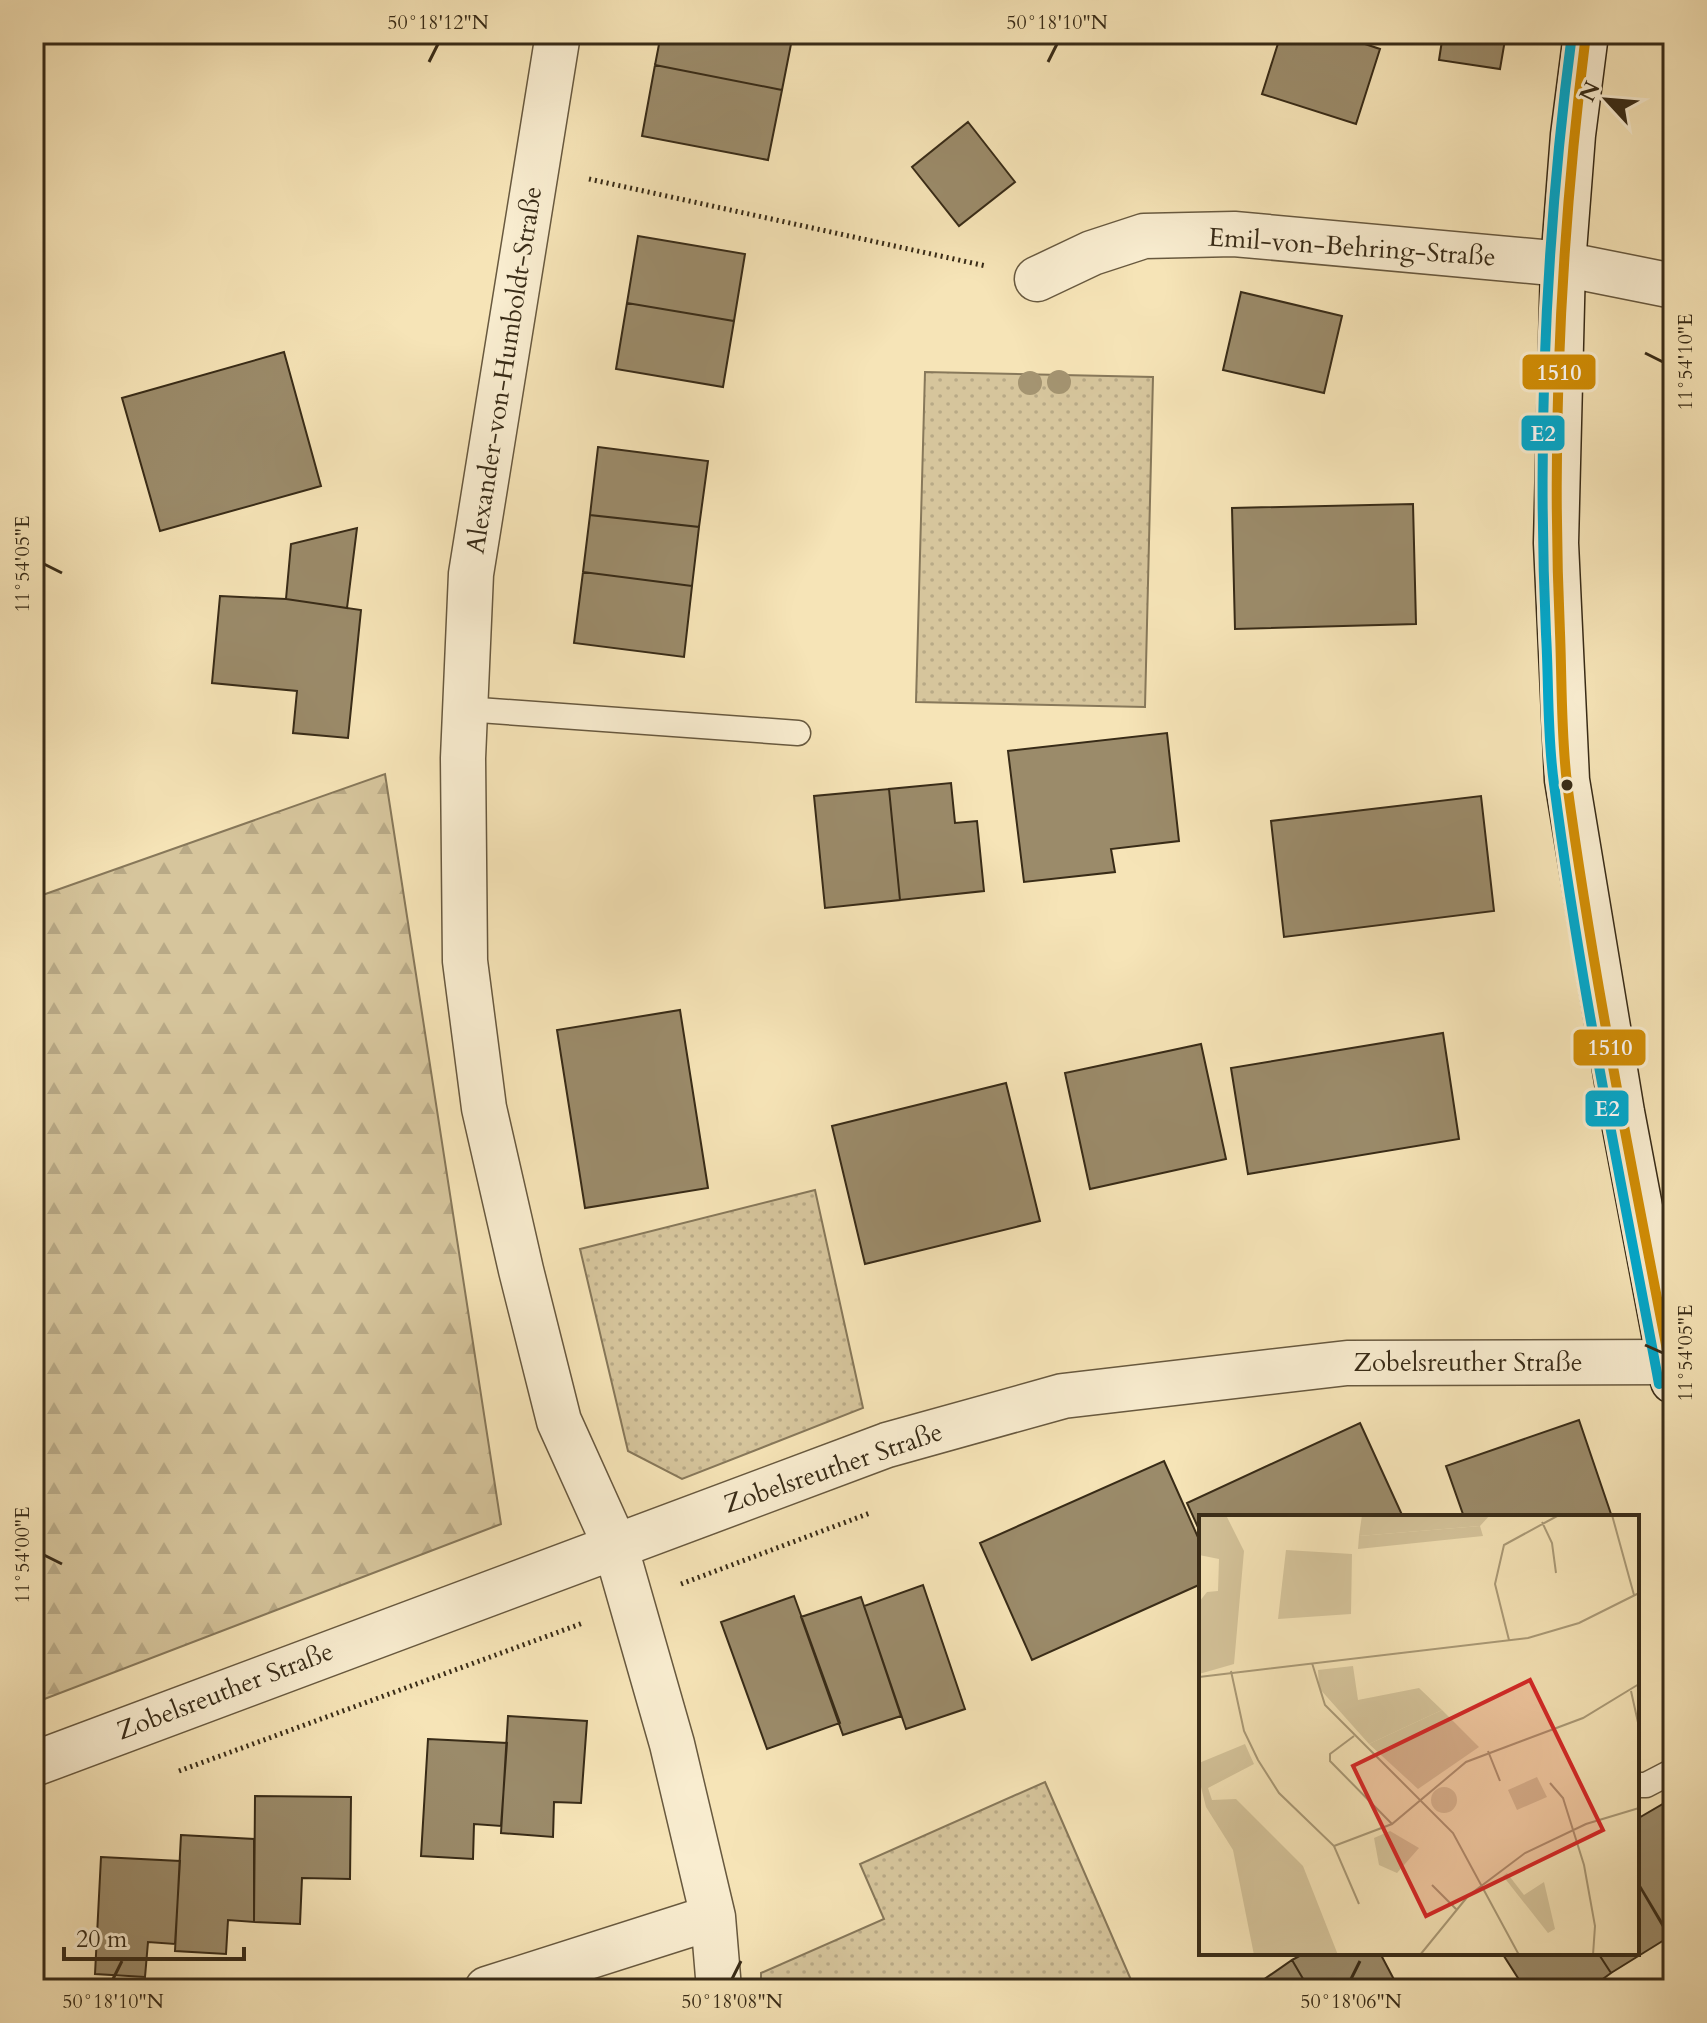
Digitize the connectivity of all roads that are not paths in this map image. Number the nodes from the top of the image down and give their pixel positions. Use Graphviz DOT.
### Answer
graph roads {
  1 [pos="558,34"];
  2 [pos="1586,34"];
  3 [pos="1563,264"];
  4 [pos="1037,279"];
  5 [pos="1673,286"];
  6 [pos="465,709"];
  7 [pos="798,733"];
  8 [pos="1671,1368"];
  9 [pos="615,1545"];
  10 [pos="34,1764"];
  11 [pos="1673,1771"];
  12 [pos="1639,1785"];
  13 [pos="713,1917"];
  14 [pos="487,1989"];
  15 [pos="719,1989"];
  1 -- 6 [label="street, Alexander-von-Humboldt-Straße"];
  2 -- 3 [label="street"];
  3 -- 4 [label="street, Emil-von-Behring-Straße"];
  3 -- 5 [label="street, Emil-von-Behring-Straße"];
  3 -- 8 [label="street"];
  6 -- 7 [label="lane"];
  6 -- 9 [label="street, Alexander-von-Humboldt-Straße"];
  8 -- 9 [label="street, Zobelsreuther Straße"];
  9 -- 10 [label="street, Zobelsreuther Straße"];
  9 -- 13 [label="street, Alexander-von-Humboldt-Straße"];
  11 -- 12 [label="lane"];
  13 -- 14 [label="street"];
  13 -- 15 [label="street, Alexander-von-Humboldt-Straße"];
}
